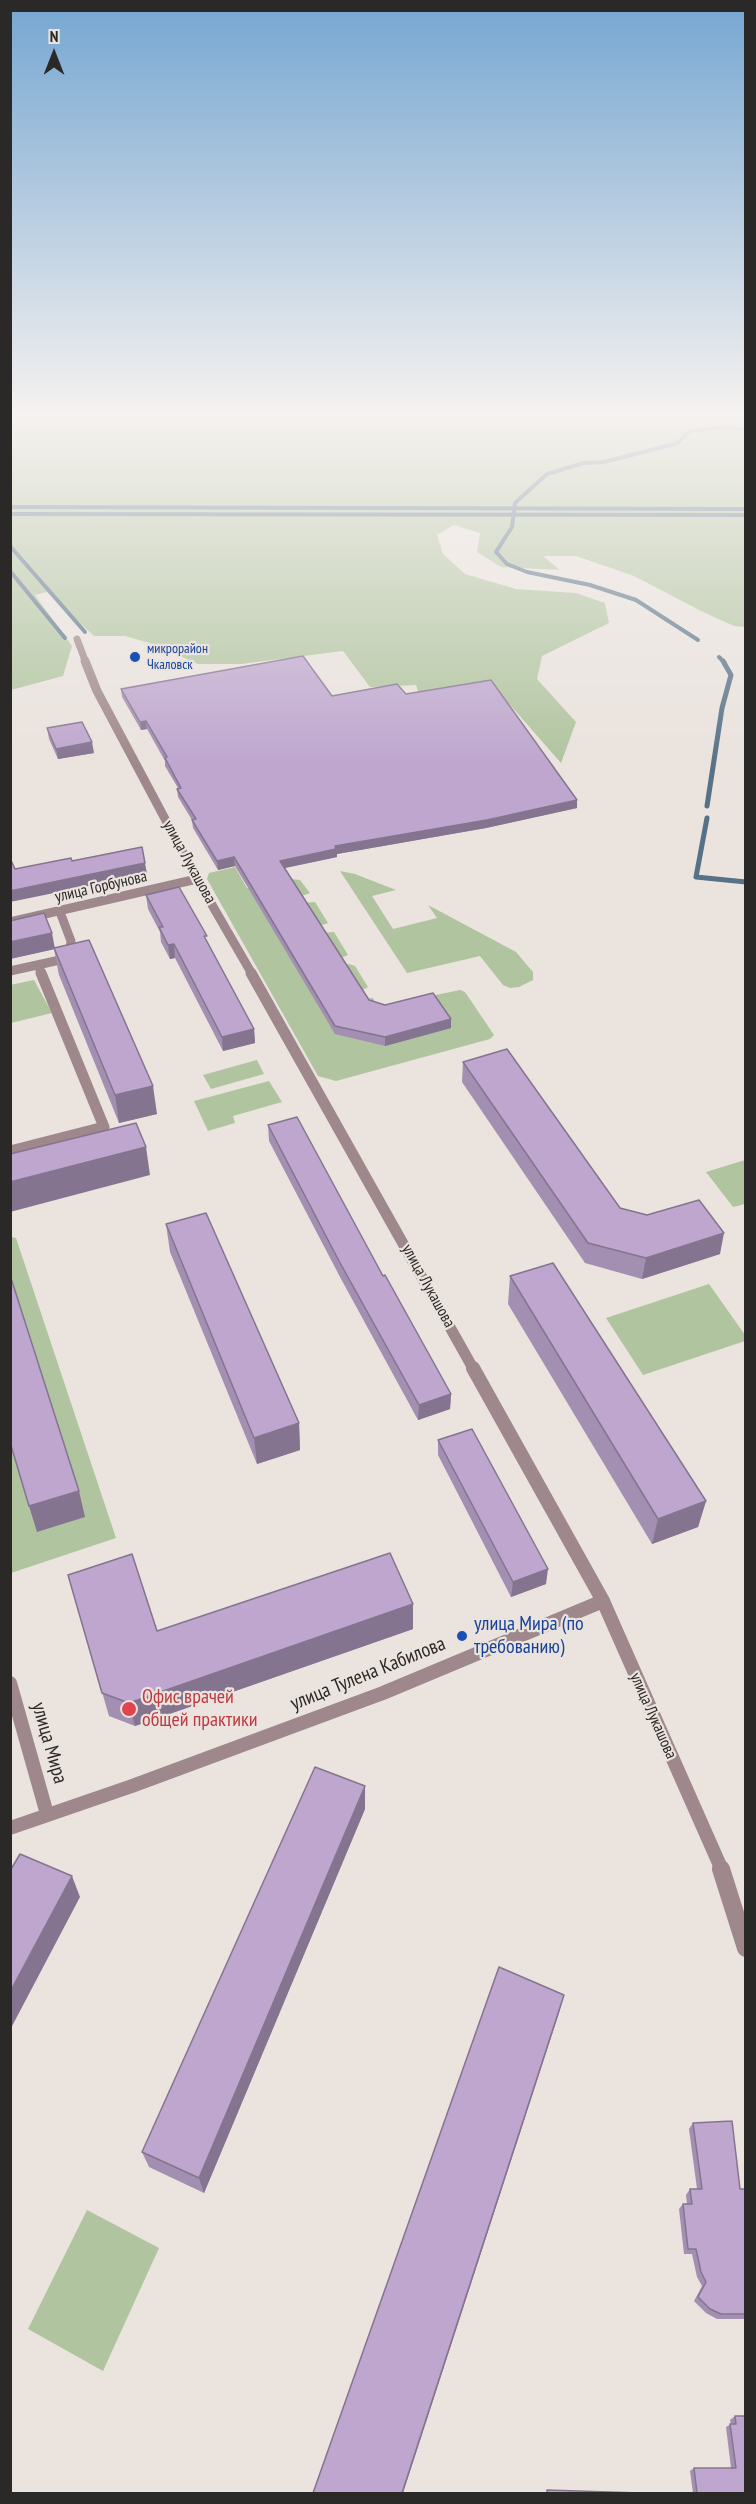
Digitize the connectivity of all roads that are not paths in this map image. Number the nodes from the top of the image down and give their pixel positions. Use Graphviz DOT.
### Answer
graph roads {
  1 [pos="77,639"];
  2 [pos="197,879"];
  3 [pos="60,912"];
  4 [pos="10,922"];
  5 [pos="38,965"];
  6 [pos="10,971"];
  7 [pos="10,1151"];
  8 [pos="603,1601"];
  9 [pos="10,1683"];
  10 [pos="47,1814"];
  11 [pos="10,1828"];
  12 [pos="746,1948"];
  1 -- 2 [label="street, улица Лукашова"];
  2 -- 3 [label="street, улица Горбунова"];
  2 -- 8 [label="street, улица Лукашова"];
  3 -- 4 [label="street, улица Горбунова"];
  3 -- 5 [label="street"];
  5 -- 6 [label="street"];
  5 -- 7 [label="street"];
  8 -- 10 [label="street, улица Тулена Кабилова"];
  8 -- 12 [label="street, улица Лукашова"];
  9 -- 10 [label="street, улица Мира"];
  10 -- 11 [label="street, улица Тулена Кабилова"];
}
